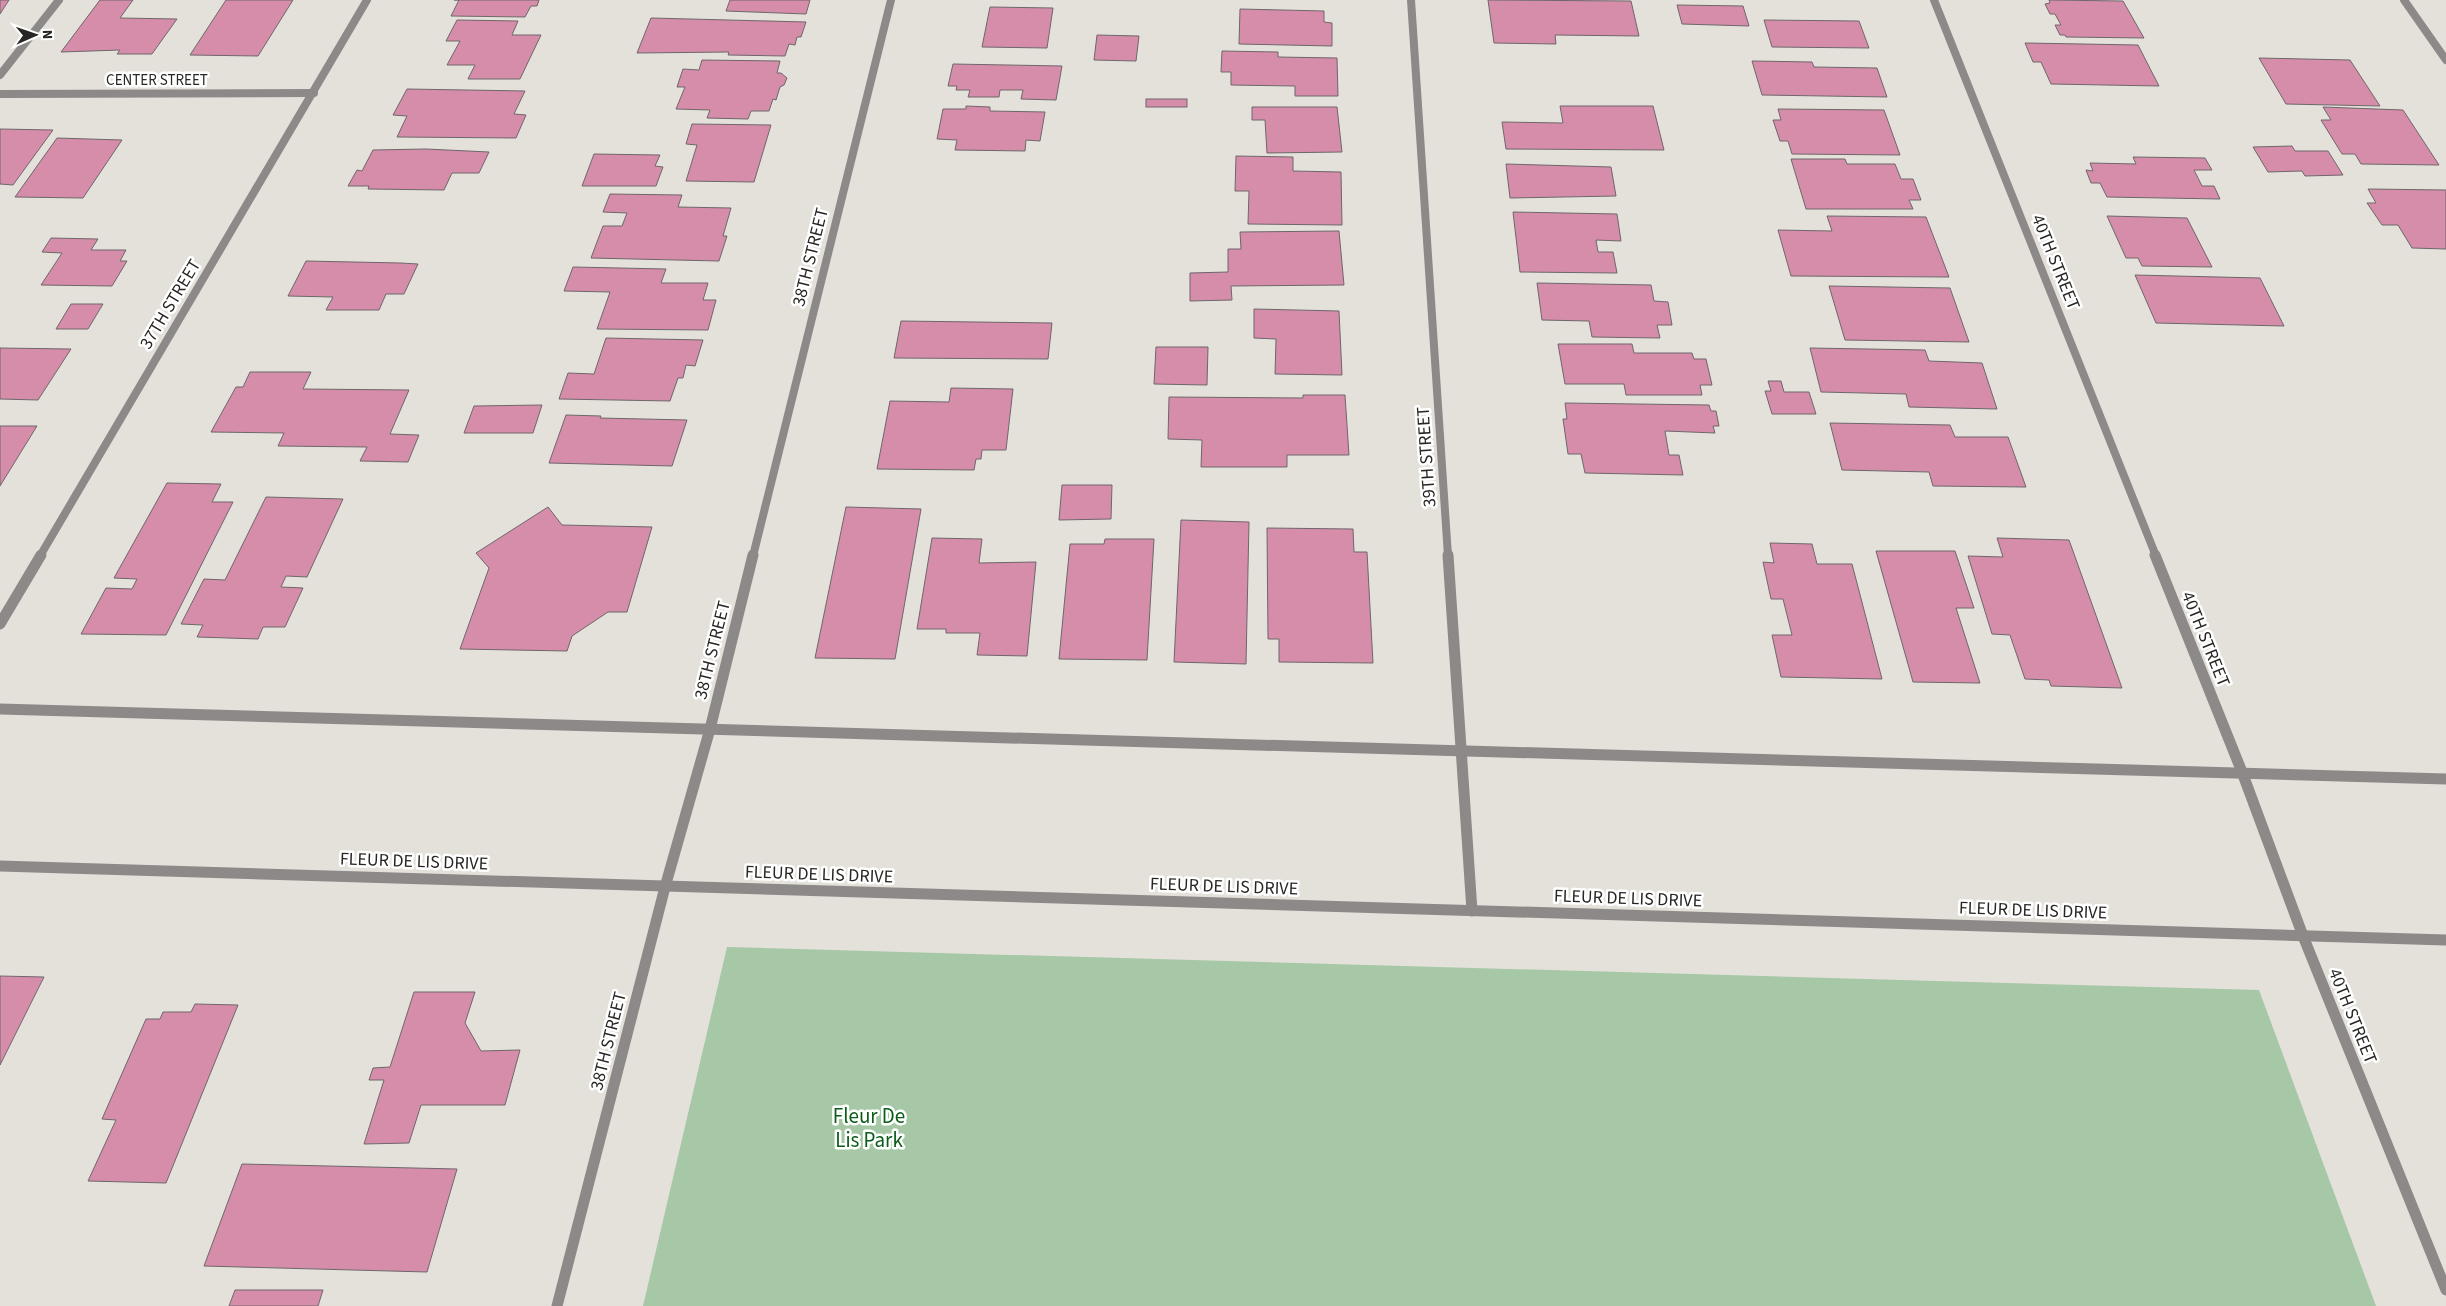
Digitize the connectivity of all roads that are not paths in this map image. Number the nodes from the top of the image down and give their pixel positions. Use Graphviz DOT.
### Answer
graph roads {
  1 [pos="59,0"];
  2 [pos="367,0"];
  3 [pos="891,0"];
  4 [pos="1411,0"];
  5 [pos="1934,0"];
  6 [pos="2404,0"];
  7 [pos="2446,60"];
  8 [pos="0,75"];
  9 [pos="314,93"];
  10 [pos="0,94"];
  11 [pos="0,624"];
  12 [pos="0,709"];
  13 [pos="710,729"];
  14 [pos="1462,750"];
  15 [pos="2242,772"];
  16 [pos="2446,779"];
  17 [pos="0,866"];
  18 [pos="664,887"];
  19 [pos="1472,911"];
  20 [pos="2304,936"];
  21 [pos="2446,940"];
  22 [pos="2446,1290"];
  23 [pos="557,1306"];
  1 -- 8 [label="street"];
  2 -- 9 [label="street, 37TH STREET"];
  3 -- 13 [label="street, 38TH STREET"];
  4 -- 14 [label="street, 39TH STREET"];
  5 -- 15 [label="street, 40TH STREET"];
  6 -- 7 [label="street"];
  9 -- 10 [label="street, CENTER STREET"];
  9 -- 11 [label="street, 37TH STREET"];
  12 -- 13 [label="street"];
  13 -- 14 [label="street"];
  13 -- 18 [label="street, 38TH STREET"];
  14 -- 15 [label="street"];
  14 -- 19 [label="street, 39TH STREET"];
  15 -- 16 [label="street"];
  15 -- 20 [label="street, 40TH STREET"];
  17 -- 18 [label="street, FLEUR DE LIS DRIVE"];
  18 -- 19 [label="street, FLEUR DE LIS DRIVE"];
  18 -- 23 [label="street, 38TH STREET"];
  19 -- 20 [label="street, FLEUR DE LIS DRIVE"];
  20 -- 21 [label="street, FLEUR DE LIS DRIVE"];
  20 -- 22 [label="street, 40TH STREET"];
}
